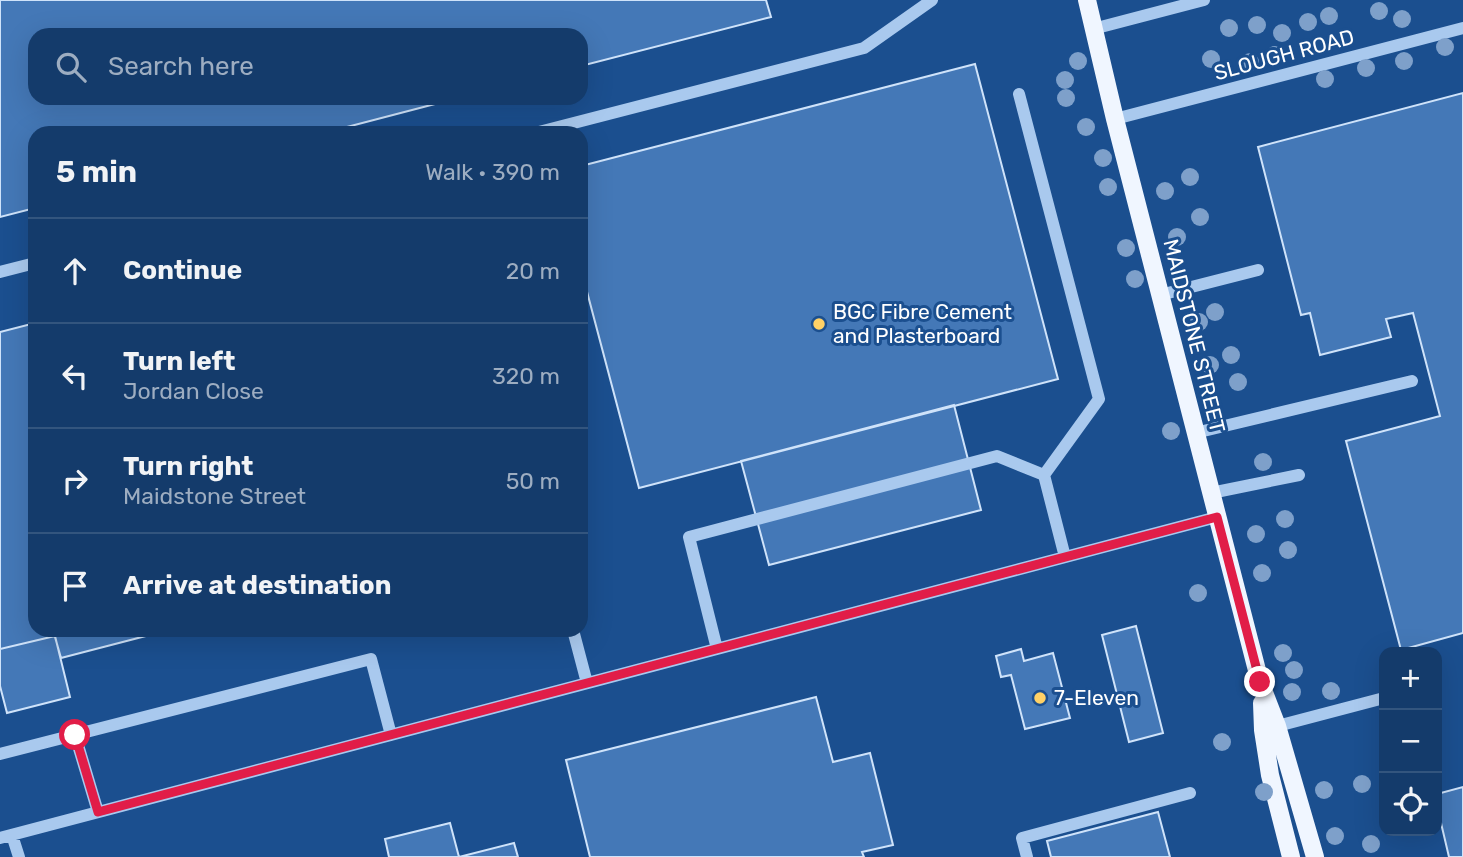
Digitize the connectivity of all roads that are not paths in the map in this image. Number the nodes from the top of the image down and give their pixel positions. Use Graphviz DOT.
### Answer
graph roads {
  1 [pos="932,0"];
  2 [pos="1087,0"];
  3 [pos="1204,0"];
  4 [pos="1463,28"];
  5 [pos="1093,29"];
  6 [pos="1019,94"];
  7 [pos="1115,119"];
  8 [pos="562,126"];
  9 [pos="28,265"];
  10 [pos="1258,271"];
  11 [pos="0,272"];
  12 [pos="1160,295"];
  13 [pos="1412,381"];
  14 [pos="1195,433"];
  15 [pos="1044,475"];
  16 [pos="1299,475"];
  17 [pos="1211,494"];
  18 [pos="1217,517"];
  19 [pos="1065,557"];
  20 [pos="575,637"];
  21 [pos="717,649"];
  22 [pos="587,683"];
  23 [pos="1379,699"];
  24 [pos="1270,728"];
  25 [pos="75,735"];
  26 [pos="391,735"];
  27 [pos="0,754"];
  28 [pos="1190,793"];
  29 [pos="98,812"];
  30 [pos="6,836"];
  31 [pos="19,857"];
  32 [pos="1027,857"];
  33 [pos="1291,857"];
  34 [pos="1315,857"];
  1 -- 8 [label="street"];
  2 -- 5 [label="main road, MAIDSTONE STREET"];
  3 -- 5 [label="street"];
  4 -- 7 [label="street, SLOUGH ROAD"];
  5 -- 7 [label="main road, MAIDSTONE STREET"];
  6 -- 15 [label="street"];
  7 -- 12 [label="main road, MAIDSTONE STREET"];
  9 -- 11 [label="street"];
  10 -- 12 [label="street"];
  12 -- 14 [label="main road, MAIDSTONE STREET"];
  13 -- 14 [label="street"];
  14 -- 17 [label="main road, MAIDSTONE STREET"];
  15 -- 19 [label="street"];
  15 -- 21 [label="street"];
  16 -- 17 [label="street"];
  17 -- 18 [label="main road, MAIDSTONE STREET"];
  18 -- 19 [label="street"];
  18 -- 24 [label="main road, MAIDSTONE STREET"];
  19 -- 21 [label="street"];
  20 -- 22 [label="street"];
  21 -- 22 [label="street"];
  22 -- 26 [label="street"];
  23 -- 24 [label="street"];
  24 -- 33 [label="main road, MAIDSTONE STREET"];
  24 -- 34 [label="main road, MAIDSTONE STREET"];
  25 -- 26 [label="street"];
  25 -- 27 [label="street"];
  25 -- 29 [label="street"];
  26 -- 29 [label="street"];
  28 -- 32 [label="street"];
  29 -- 30 [label="street"];
  30 -- 31 [label="street"];
}
